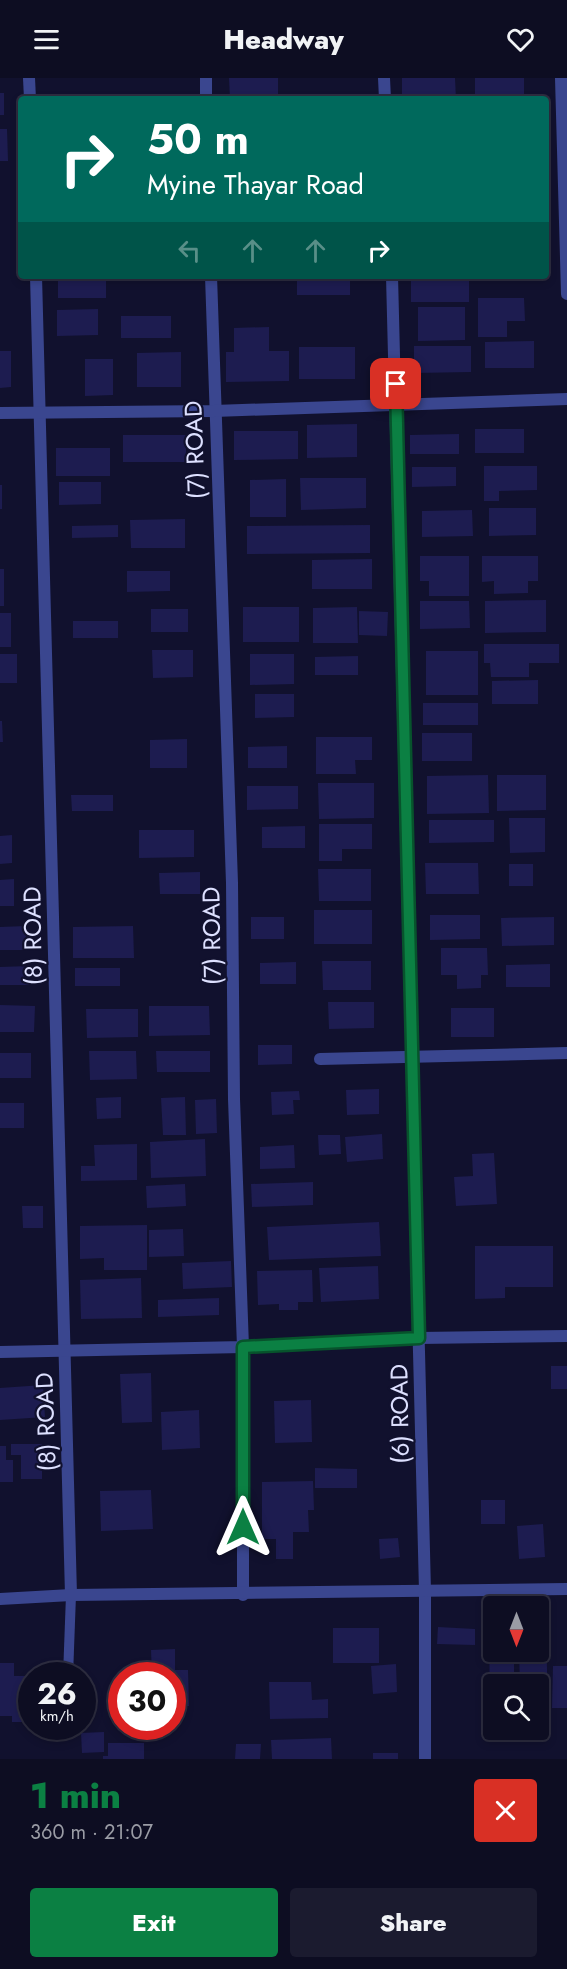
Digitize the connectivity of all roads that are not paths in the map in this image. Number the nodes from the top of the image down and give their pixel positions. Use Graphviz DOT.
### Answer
graph roads {
  1 [pos="29,78"];
  2 [pos="206,78"];
  3 [pos="384,78"];
  4 [pos="561,78"];
  5 [pos="30,96"];
  6 [pos="206,96"];
  7 [pos="385,96"];
  8 [pos="36,279"];
  9 [pos="211,279"];
  10 [pos="392,279"];
  11 [pos="567,294"];
  12 [pos="567,399"];
  13 [pos="397,405"];
  14 [pos="41,411"];
  15 [pos="214,411"];
  16 [pos="0,413"];
  17 [pos="567,1053"];
  18 [pos="413,1057"];
  19 [pos="320,1059"];
  20 [pos="567,1336"];
  21 [pos="419,1338"];
  22 [pos="243,1347"];
  23 [pos="65,1350"];
  24 [pos="0,1352"];
  25 [pos="567,1589"];
  26 [pos="425,1591"];
  27 [pos="71,1595"];
  28 [pos="243,1595"];
  29 [pos="0,1599"];
  30 [pos="69,1662"];
  31 [pos="425,1759"];
  1 -- 5 [label="street"];
  2 -- 6 [label="street"];
  3 -- 7 [label="street"];
  4 -- 11 [label="street"];
  8 -- 14 [label="street, (8) ROAD"];
  9 -- 15 [label="street, (7) ROAD"];
  10 -- 13 [label="street, (6) ROAD"];
  12 -- 13 [label="street"];
  13 -- 15 [label="street"];
  13 -- 18 [label="street, (6) ROAD"];
  14 -- 15 [label="street"];
  14 -- 16 [label="street"];
  14 -- 23 [label="street, (8) ROAD"];
  15 -- 22 [label="street, (7) ROAD"];
  17 -- 18 [label="street"];
  18 -- 19 [label="street"];
  18 -- 21 [label="street, (6) ROAD"];
  20 -- 21 [label="street"];
  21 -- 22 [label="street"];
  21 -- 26 [label="street, (6) ROAD"];
  22 -- 23 [label="street"];
  22 -- 28 [label="street, (7) ROAD"];
  23 -- 24 [label="street"];
  23 -- 27 [label="street, (8) ROAD"];
  25 -- 26 [label="street"];
  26 -- 28 [label="street"];
  26 -- 31 [label="street, (6) ROAD"];
  27 -- 28 [label="street"];
  27 -- 29 [label="street"];
  27 -- 30 [label="lane"];
}
